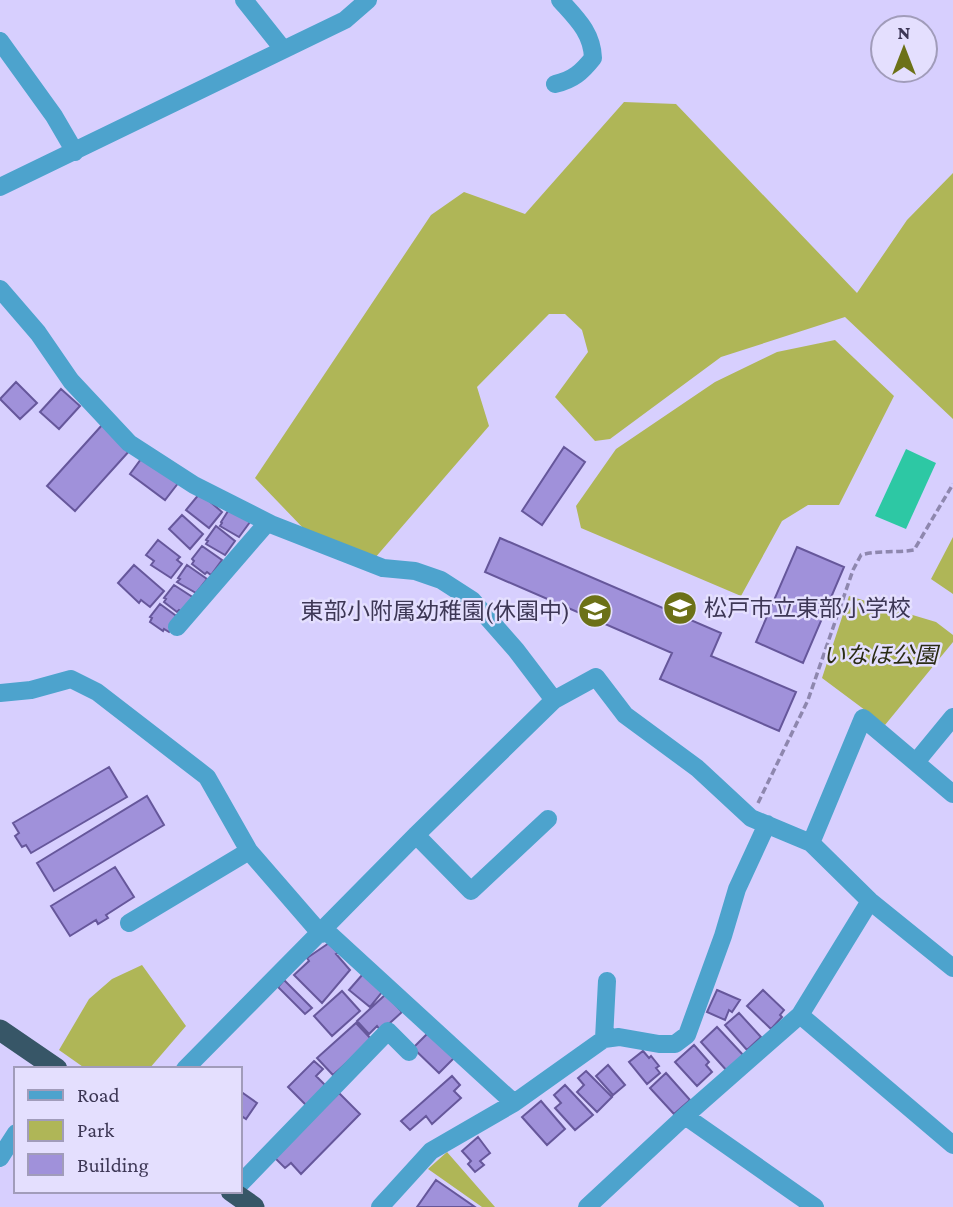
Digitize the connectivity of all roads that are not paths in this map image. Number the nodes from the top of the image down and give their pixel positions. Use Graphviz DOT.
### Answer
graph roads {
  1 [pos="244,0"];
  2 [pos="368,0"];
  3 [pos="560,0"];
  4 [pos="0,41"];
  5 [pos="283,49"];
  6 [pos="555,84"];
  7 [pos="75,152"];
  8 [pos="0,187"];
  9 [pos="0,289"];
  10 [pos="267,523"];
  11 [pos="177,627"];
  12 [pos="0,693"];
  13 [pos="554,700"];
  14 [pos="953,717"];
  15 [pos="916,762"];
  16 [pos="953,794"];
  17 [pos="548,819"];
  18 [pos="759,821"];
  19 [pos="416,835"];
  20 [pos="811,843"];
  21 [pos="249,851"];
  22 [pos="870,901"];
  23 [pos="129,923"];
  24 [pos="323,932"];
  25 [pos="953,968"];
  26 [pos="607,981"];
  27 [pos="800,1015"];
  28 [pos="0,1030"];
  29 [pos="604,1039"];
  30 [pos="409,1052"];
  31 [pos="54,1067"];
  32 [pos="187,1067"];
  33 [pos="514,1102"];
  34 [pos="685,1116"];
  35 [pos="14,1136"];
  36 [pos="953,1145"];
  37 [pos="0,1158"];
  38 [pos="242,1182"];
  39 [pos="238,1193"];
  40 [pos="254,1207"];
  41 [pos="380,1207"];
  42 [pos="587,1207"];
  43 [pos="815,1207"];
  1 -- 5 [label="street"];
  2 -- 5 [label="street"];
  3 -- 6 [label="street"];
  4 -- 7 [label="street"];
  5 -- 7 [label="street"];
  7 -- 8 [label="street"];
  9 -- 10 [label="street"];
  10 -- 11 [label="street"];
  10 -- 13 [label="street"];
  12 -- 21 [label="street"];
  13 -- 18 [label="street"];
  13 -- 19 [label="street"];
  14 -- 15 [label="street"];
  15 -- 16 [label="street"];
  15 -- 20 [label="street"];
  17 -- 19 [label="street"];
  18 -- 20 [label="street"];
  18 -- 29 [label="street"];
  19 -- 24 [label="street"];
  20 -- 22 [label="street"];
  21 -- 23 [label="street"];
  21 -- 24 [label="street"];
  22 -- 25 [label="street"];
  22 -- 27 [label="street"];
  24 -- 32 [label="street"];
  24 -- 33 [label="street"];
  26 -- 29 [label="street"];
  27 -- 34 [label="street"];
  27 -- 36 [label="street"];
  28 -- 31 [label="highway"];
  29 -- 33 [label="street"];
  30 -- 38 [label="street"];
  33 -- 41 [label="street"];
  34 -- 42 [label="street"];
  34 -- 43 [label="street"];
  35 -- 37 [label="street"];
  39 -- 40 [label="highway"];
}
